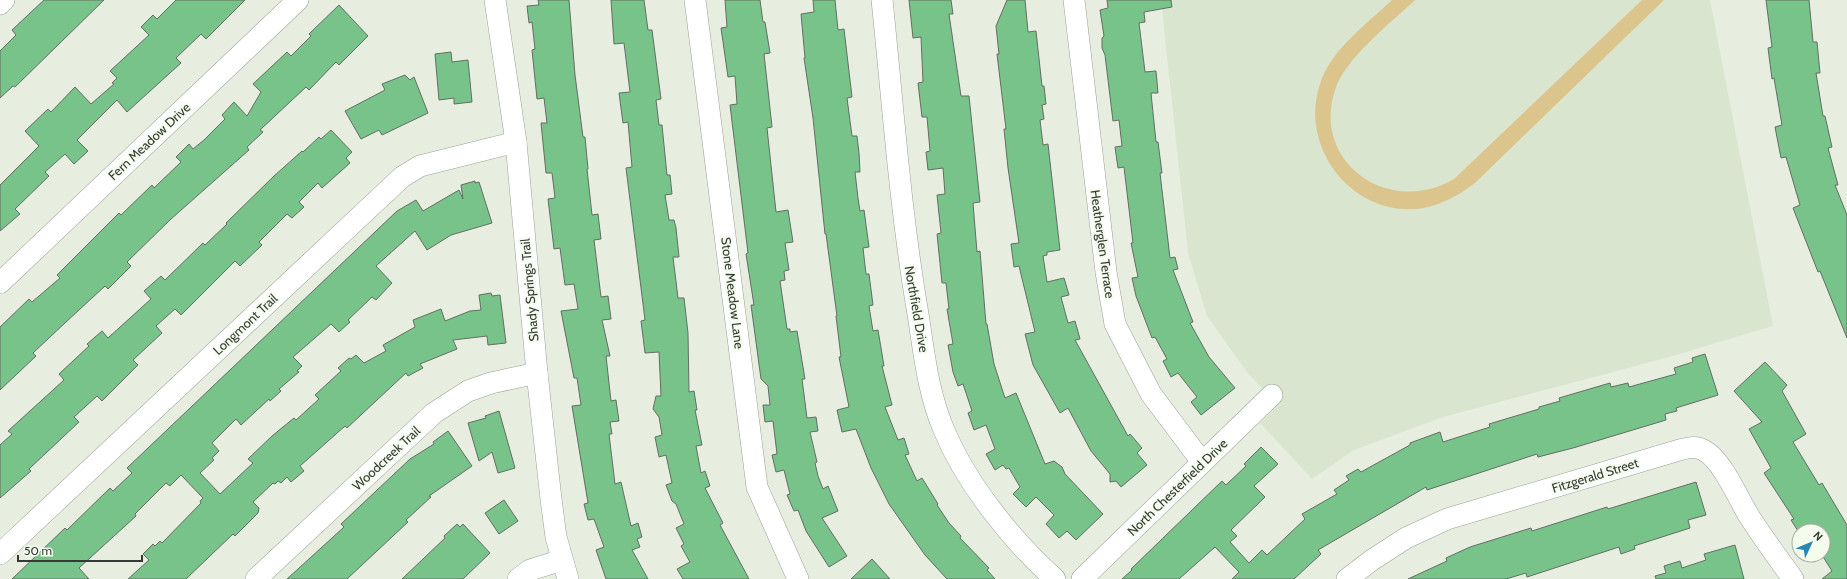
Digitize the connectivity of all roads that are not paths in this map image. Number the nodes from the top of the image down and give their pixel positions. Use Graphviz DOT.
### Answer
graph roads {
  1 [pos="4,0"];
  2 [pos="298,0"];
  3 [pos="495,0"];
  4 [pos="696,0"];
  5 [pos="882,0"];
  6 [pos="1074,0"];
  7 [pos="0,4"];
  8 [pos="516,142"];
  9 [pos="0,283"];
  10 [pos="537,373"];
  11 [pos="1272,395"];
  12 [pos="1202,462"];
  13 [pos="0,554"];
  14 [pos="565,570"];
  15 [pos="256,579"];
  16 [pos="518,579"];
  17 [pos="798,579"];
  18 [pos="1055,579"];
  19 [pos="1082,579"];
  20 [pos="1348,579"];
  21 [pos="1793,579"];
  1 -- 7 [label="street"];
  2 -- 9 [label="street, Fern Meadow Drive"];
  3 -- 8 [label="street, Shady Springs Trail"];
  4 -- 17 [label="street, Stone Meadow Lane"];
  5 -- 18 [label="street, Northfield Drive"];
  6 -- 12 [label="street, Heatherglen Terrace"];
  8 -- 10 [label="street, Shady Springs Trail"];
  8 -- 13 [label="street, Longmont Trail"];
  10 -- 14 [label="street, Shady Springs Trail"];
  10 -- 15 [label="street, Woodcreek Trail"];
  11 -- 12 [label="street, North Chesterfield Drive"];
  12 -- 19 [label="street, North Chesterfield Drive"];
  14 -- 16 [label="street"];
  20 -- 21 [label="street, Fitzgerald Street"];
}
